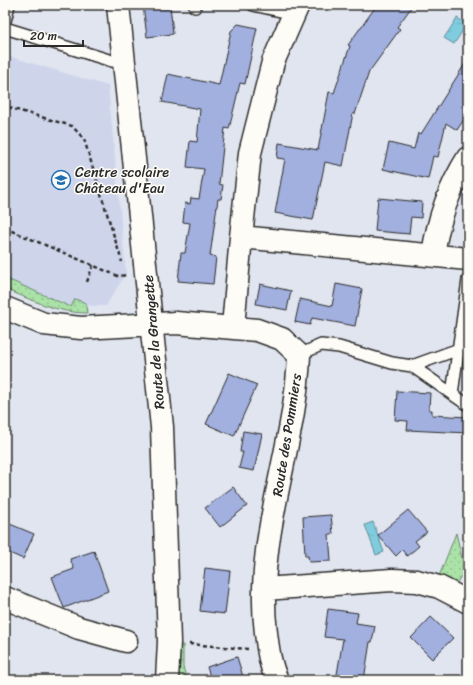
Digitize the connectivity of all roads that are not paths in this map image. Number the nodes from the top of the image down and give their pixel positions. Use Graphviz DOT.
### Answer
graph roads {
  1 [pos="9,5"];
  2 [pos="118,5"];
  3 [pos="253,5"];
  4 [pos="296,10"];
  5 [pos="5,21"];
  6 [pos="5,28"];
  7 [pos="124,61"];
  8 [pos="468,158"];
  9 [pos="240,237"];
  10 [pos="433,255"];
  11 [pos="468,259"];
  12 [pos="468,280"];
  13 [pos="5,308"];
  14 [pos="151,324"];
  15 [pos="233,327"];
  16 [pos="459,349"];
  17 [pos="299,355"];
  18 [pos="412,366"];
  19 [pos="452,394"];
  20 [pos="468,405"];
  21 [pos="264,589"];
  22 [pos="5,598"];
  23 [pos="468,602"];
  24 [pos="126,641"];
  25 [pos="167,680"];
  26 [pos="277,680"];
  1 -- 5 [label="lane"];
  2 -- 7 [label="street, Route de la Grangette"];
  3 -- 4 [label="lane"];
  4 -- 9 [label="street"];
  6 -- 7 [label="lane"];
  7 -- 14 [label="street, Route de la Grangette"];
  8 -- 10 [label="street"];
  9 -- 10 [label="street"];
  9 -- 15 [label="street"];
  10 -- 11 [label="street"];
  12 -- 16 [label="lane"];
  13 -- 14 [label="street, Route des Pommiers"];
  14 -- 15 [label="street, Route des Pommiers"];
  14 -- 25 [label="street, Route de la Grangette"];
  15 -- 17 [label="street, Route des Pommiers"];
  16 -- 18 [label="lane"];
  16 -- 19 [label="lane"];
  17 -- 18 [label="lane"];
  17 -- 21 [label="street, Route des Pommiers"];
  18 -- 19 [label="lane"];
  19 -- 20 [label="lane"];
  21 -- 23 [label="street"];
  21 -- 26 [label="street, Route des Pommiers"];
  22 -- 24 [label="street"];
}
